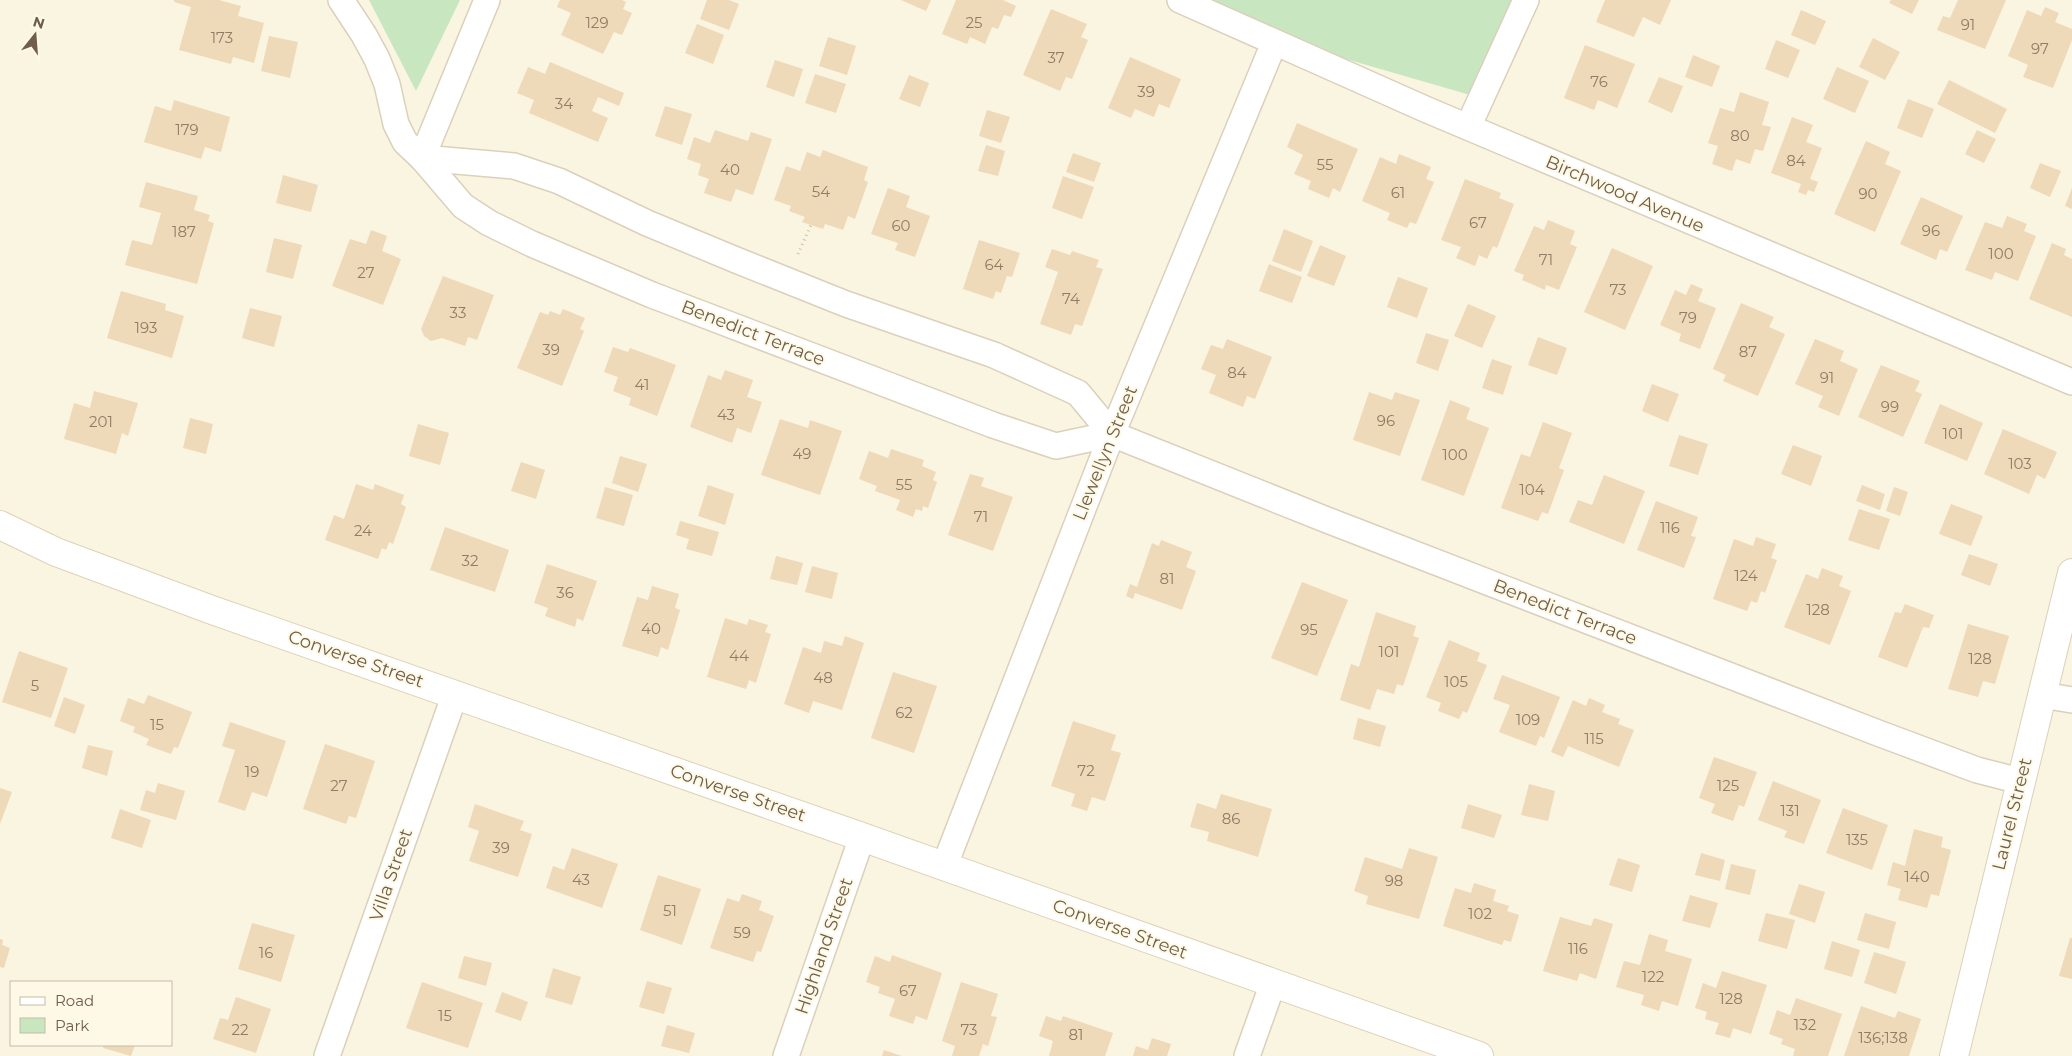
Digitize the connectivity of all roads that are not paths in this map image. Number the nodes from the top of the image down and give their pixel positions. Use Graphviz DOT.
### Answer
graph roads {
  1 [pos="341,0"];
  2 [pos="487,0"];
  3 [pos="1180,0"];
  4 [pos="1526,0"];
  5 [pos="1274,43"];
  6 [pos="1468,127"];
  7 [pos="422,158"];
  8 [pos="2072,382"];
  9 [pos="1112,434"];
  10 [pos="0,525"];
  11 [pos="2072,573"];
  12 [pos="455,694"];
  13 [pos="2042,695"];
  14 [pos="2072,700"];
  15 [pos="2020,781"];
  16 [pos="862,837"];
  17 [pos="944,867"];
  18 [pos="1273,983"];
  19 [pos="327,1056"];
  20 [pos="786,1056"];
  21 [pos="1247,1056"];
  22 [pos="1479,1056"];
  23 [pos="1954,1056"];
  1 -- 7 [label="street, Benedict Terrace"];
  2 -- 7 [label="street"];
  3 -- 5 [label="street, Birchwood Avenue"];
  4 -- 6 [label="street"];
  5 -- 6 [label="street, Birchwood Avenue"];
  5 -- 9 [label="street, Llewellyn Street"];
  6 -- 8 [label="street, Birchwood Avenue"];
  7 -- 9 [label="street, Benedict Terrace"];
  7 -- 9 [label="street, Benedict Terrace"];
  9 -- 15 [label="street, Benedict Terrace"];
  9 -- 17 [label="street, Llewellyn Street"];
  10 -- 12 [label="main road, Converse Street"];
  11 -- 13 [label="main road, Laurel Street"];
  12 -- 16 [label="main road, Converse Street"];
  12 -- 19 [label="street, Villa Street"];
  13 -- 14 [label="street"];
  13 -- 15 [label="main road, Laurel Street"];
  15 -- 23 [label="main road, Laurel Street"];
  16 -- 17 [label="main road, Converse Street"];
  16 -- 20 [label="street, Highland Street"];
  17 -- 18 [label="main road, Converse Street"];
  18 -- 21 [label="street"];
  18 -- 22 [label="main road, Converse Street"];
}
